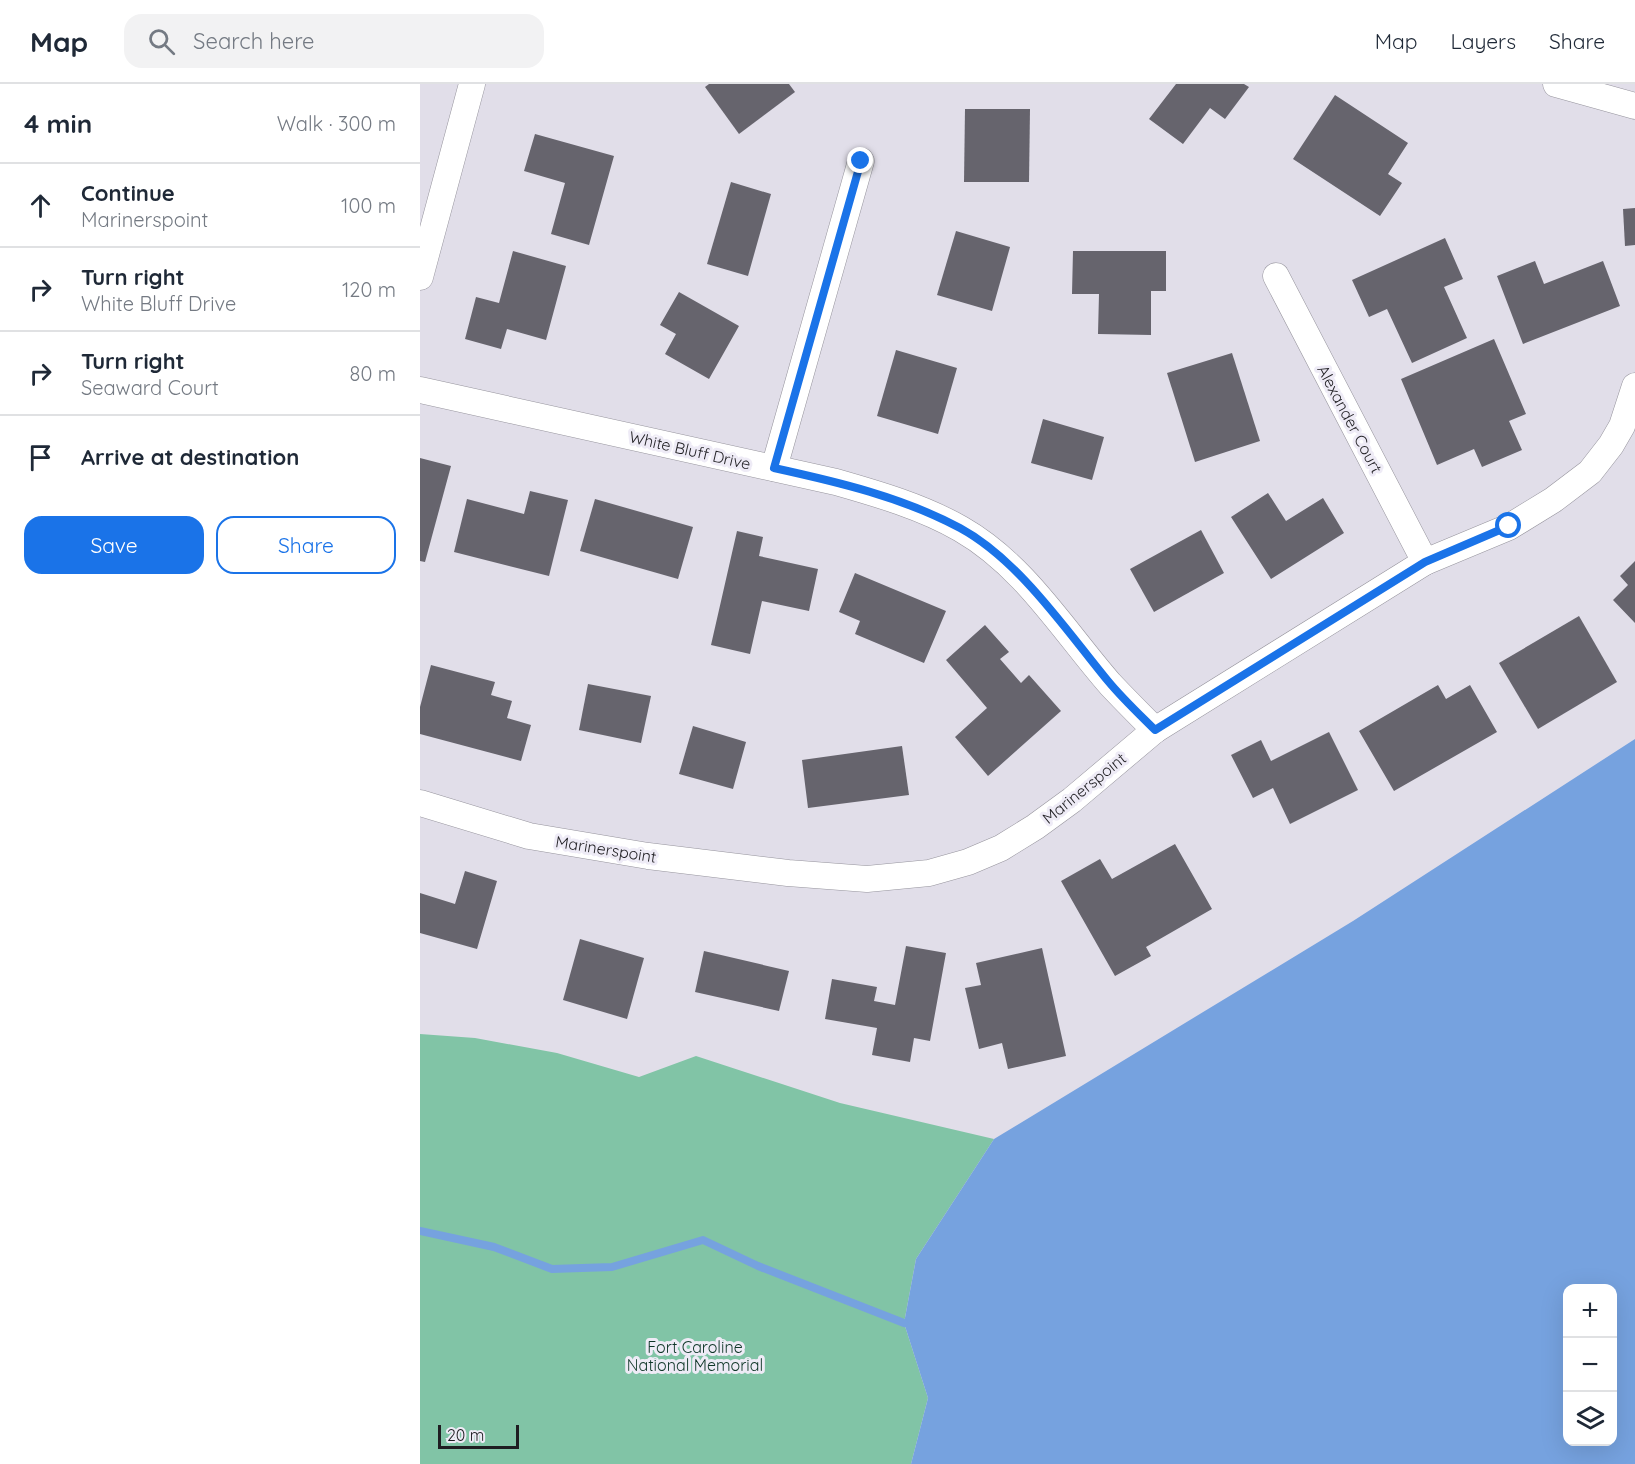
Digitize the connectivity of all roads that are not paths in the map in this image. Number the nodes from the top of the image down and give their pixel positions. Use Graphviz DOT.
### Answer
graph roads {
  1 [pos="472,84"];
  2 [pos="1556,84"];
  3 [pos="1635,106"];
  4 [pos="861,161"];
  5 [pos="1275,276"];
  6 [pos="420,277"];
  7 [pos="1635,386"];
  8 [pos="420,390"];
  9 [pos="774,468"];
  10 [pos="1425,562"];
  11 [pos="1155,730"];
  12 [pos="420,803"];
  1 -- 6 [label="street"];
  2 -- 3 [label="street"];
  4 -- 9 [label="street"];
  5 -- 10 [label="street, Alexander Court"];
  7 -- 10 [label="street, Marinerspoint"];
  8 -- 9 [label="street, White Bluff Drive"];
  9 -- 11 [label="street, White Bluff Drive"];
  10 -- 11 [label="street, Marinerspoint"];
  11 -- 12 [label="street, Marinerspoint"];
}
